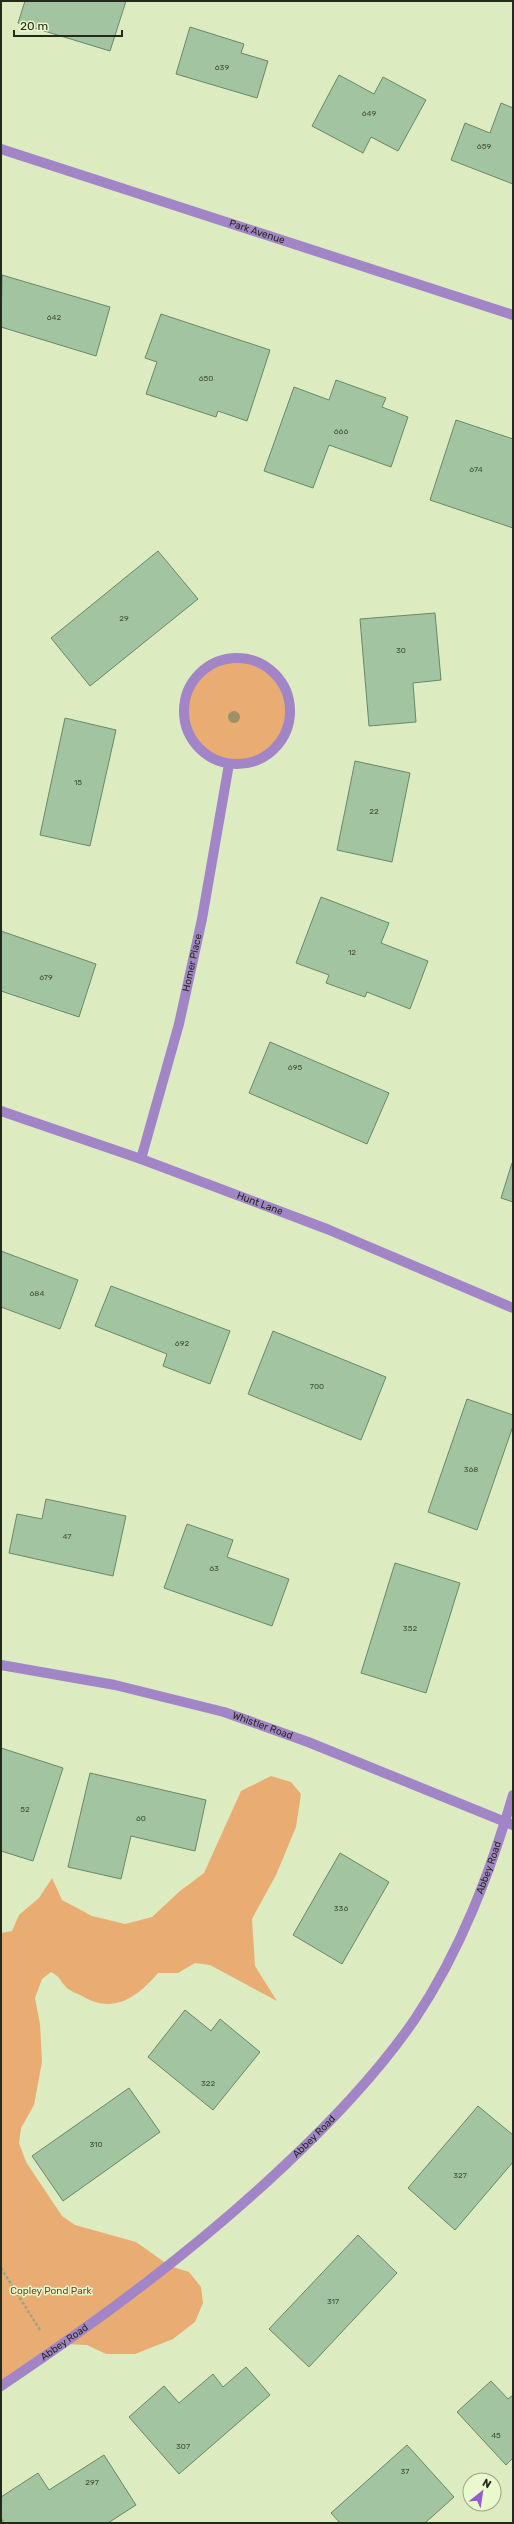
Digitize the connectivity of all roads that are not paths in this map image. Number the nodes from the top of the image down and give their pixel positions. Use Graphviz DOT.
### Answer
graph roads {
  1 [pos="1,149"];
  2 [pos="513,315"];
  3 [pos="229,764"];
  4 [pos="1,1111"];
  5 [pos="141,1158"];
  6 [pos="513,1308"];
  7 [pos="1,1665"];
  8 [pos="513,1794"];
  9 [pos="509,1823"];
  10 [pos="1,2386"];
  1 -- 2 [label="street, Park Avenue"];
  3 -- 3 [label="street"];
  3 -- 5 [label="street, Homer Place"];
  4 -- 5 [label="street, Hunt Lane"];
  5 -- 6 [label="street, Hunt Lane"];
  7 -- 9 [label="street, Whistler Road"];
  8 -- 9 [label="street, Abbey Road"];
  9 -- 10 [label="street, Abbey Road"];
}
